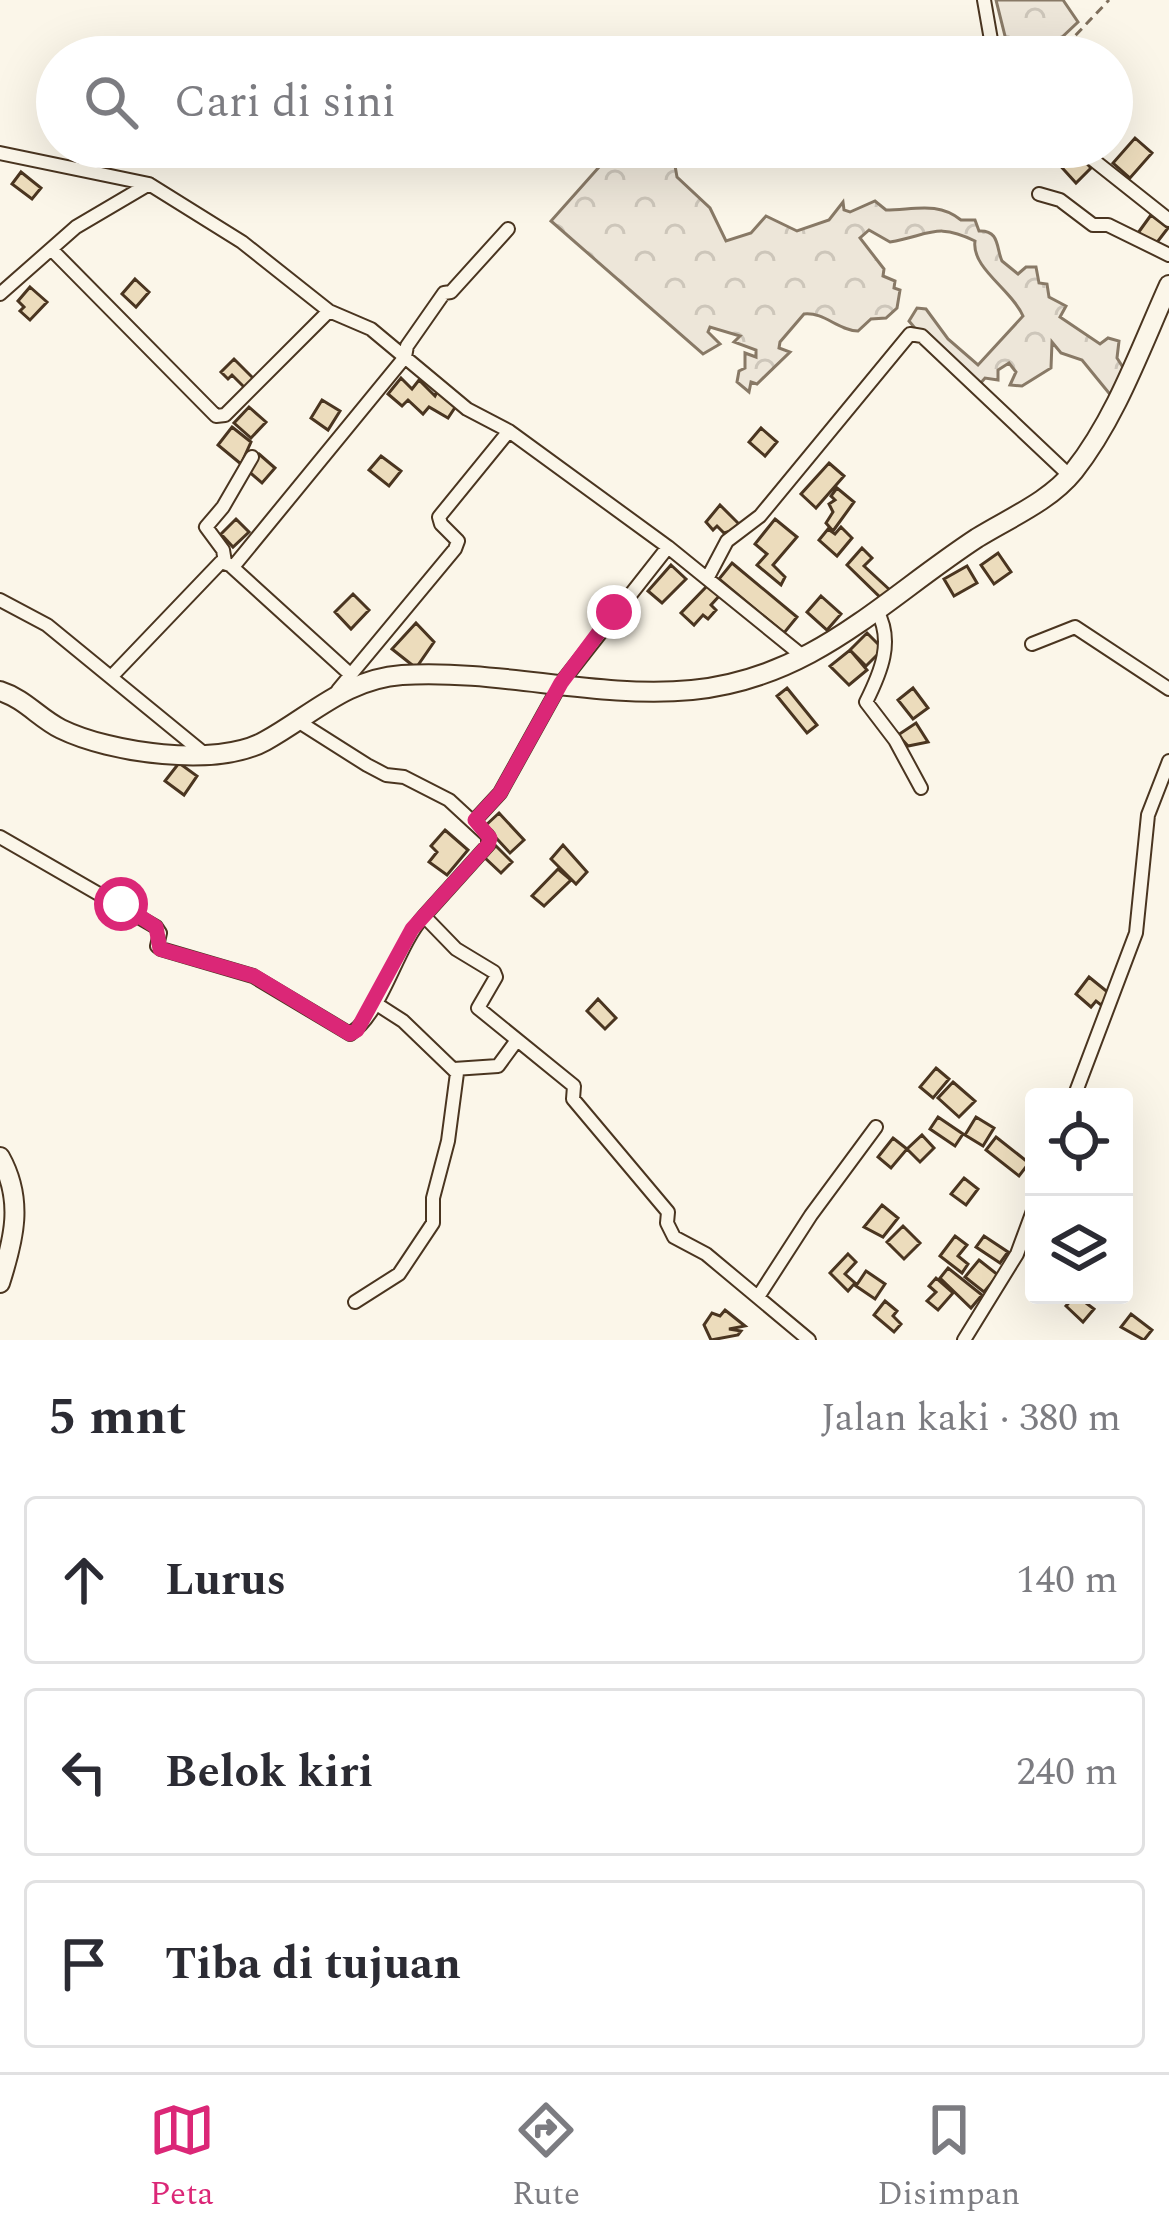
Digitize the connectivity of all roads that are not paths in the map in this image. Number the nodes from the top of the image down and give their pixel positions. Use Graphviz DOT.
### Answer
graph roads {
  1 [pos="984,0"];
  2 [pos="990,36"];
  3 [pos="0,153"];
  4 [pos="36,160"];
  5 [pos="72,168"];
  6 [pos="1102,168"];
  7 [pos="149,184"];
  8 [pos="1039,194"];
  9 [pos="1169,220"];
  10 [pos="508,229"];
  11 [pos="52,251"];
  12 [pos="1169,255"];
  13 [pos="1169,285"];
  14 [pos="0,294"];
  15 [pos="329,311"];
  16 [pos="405,357"];
  17 [pos="509,431"];
  18 [pos="252,457"];
  19 [pos="1070,476"];
  20 [pos="668,547"];
  21 [pos="229,565"];
  22 [pos="708,577"];
  23 [pos="0,600"];
  24 [pos="877,611"];
  25 [pos="1032,644"];
  26 [pos="805,658"];
  27 [pos="351,674"];
  28 [pos="112,676"];
  29 [pos="561,683"];
  30 [pos="1169,689"];
  31 [pos="0,691"];
  32 [pos="332,697"];
  33 [pos="296,720"];
  34 [pos="208,757"];
  35 [pos="1169,761"];
  36 [pos="921,788"];
  37 [pos="475,820"];
  38 [pos="0,837"];
  39 [pos="424,916"];
  40 [pos="375,1003"];
  41 [pos="518,1040"];
  42 [pos="454,1069"];
  43 [pos="1077,1088"];
  44 [pos="876,1127"];
  45 [pos="0,1157"];
  46 [pos="1025,1232"];
  47 [pos="0,1283"];
  48 [pos="758,1297"];
  49 [pos="355,1302"];
  50 [pos="809,1340"];
  51 [pos="964,1340"];
  1 -- 2 [label="street"];
  3 -- 4 [label="street"];
  5 -- 7 [label="street"];
  6 -- 9 [label="street"];
  7 -- 11 [label="street"];
  7 -- 15 [label="street"];
  8 -- 12 [label="street"];
  10 -- 16 [label="street"];
  11 -- 14 [label="street"];
  11 -- 15 [label="street"];
  13 -- 19 [label="street"];
  15 -- 16 [label="street"];
  16 -- 17 [label="street"];
  16 -- 21 [label="street"];
  17 -- 20 [label="street"];
  17 -- 27 [label="street"];
  18 -- 21 [label="street"];
  19 -- 22 [label="street"];
  19 -- 24 [label="street"];
  20 -- 22 [label="street"];
  20 -- 29 [label="street"];
  21 -- 27 [label="street"];
  21 -- 28 [label="street"];
  22 -- 26 [label="street"];
  23 -- 28 [label="street"];
  24 -- 26 [label="street"];
  24 -- 36 [label="street"];
  25 -- 30 [label="street"];
  26 -- 29 [label="street"];
  27 -- 32 [label="street"];
  28 -- 34 [label="street"];
  29 -- 32 [label="street"];
  29 -- 37 [label="street"];
  31 -- 34 [label="street"];
  32 -- 33 [label="street"];
  33 -- 34 [label="street"];
  33 -- 37 [label="street"];
  35 -- 43 [label="street"];
  37 -- 39 [label="street"];
  38 -- 40 [label="street"];
  39 -- 40 [label="street"];
  39 -- 41 [label="street"];
  40 -- 42 [label="street"];
  41 -- 42 [label="street"];
  41 -- 48 [label="street"];
  42 -- 49 [label="street"];
  44 -- 48 [label="street"];
  45 -- 47 [label="street"];
  46 -- 51 [label="street"];
  48 -- 50 [label="street"];
}
